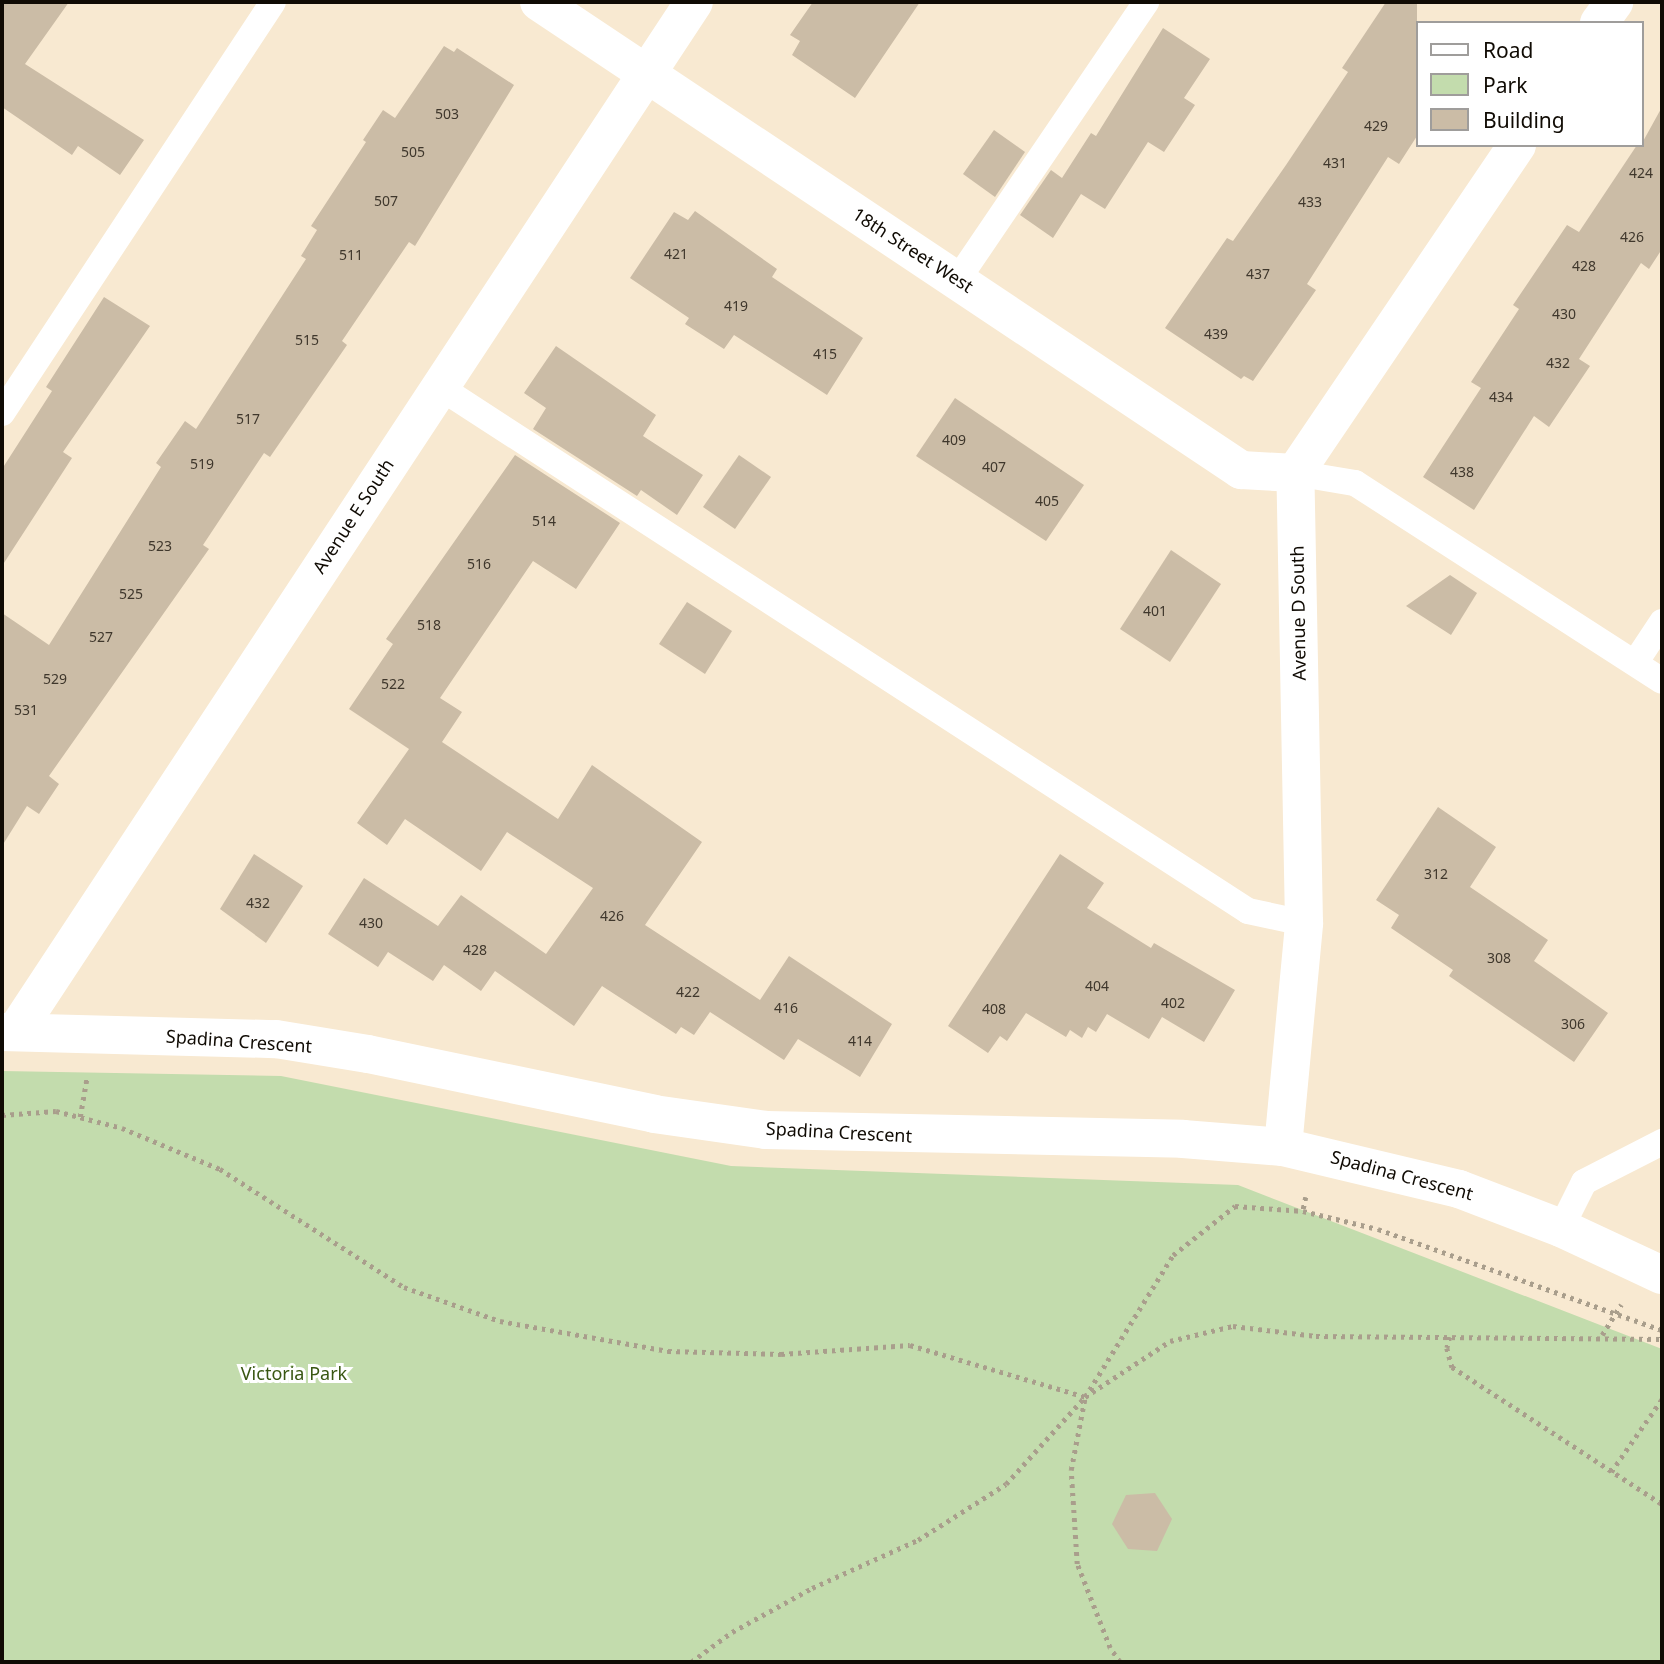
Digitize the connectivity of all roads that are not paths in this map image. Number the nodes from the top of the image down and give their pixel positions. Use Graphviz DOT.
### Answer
graph roads {
  1 [pos="273,2"];
  2 [pos="539,2"];
  3 [pos="694,2"];
  4 [pos="1146,2"];
  5 [pos="1614,2"];
  6 [pos="1601,21"];
  7 [pos="646,74"];
  8 [pos="1516,147"];
  9 [pos="958,279"];
  10 [pos="438,386"];
  11 [pos="2,413"];
  12 [pos="1295,473"];
  13 [pos="1662,622"];
  14 [pos="1635,663"];
  15 [pos="1662,681"];
  16 [pos="1304,923"];
  17 [pos="9,1031"];
  18 [pos="1662,1142"];
  19 [pos="1300,1149"];
  20 [pos="1562,1228"];
  21 [pos="1662,1275"];
  1 -- 11 [label="lane"];
  2 -- 7 [label="street, 18th Street West"];
  3 -- 7 [label="street, Avenue E South"];
  4 -- 9 [label="lane"];
  5 -- 6 [label="street"];
  7 -- 9 [label="street, 18th Street West"];
  7 -- 10 [label="street, Avenue E South"];
  8 -- 12 [label="street"];
  9 -- 12 [label="street, 18th Street West"];
  10 -- 16 [label="lane"];
  10 -- 17 [label="street, Avenue E South"];
  12 -- 14 [label="lane"];
  12 -- 16 [label="street, Avenue D South"];
  13 -- 14 [label="lane"];
  14 -- 15 [label="lane"];
  16 -- 19 [label="street, Avenue D South"];
  17 -- 19 [label="street, Spadina Crescent"];
  18 -- 20 [label="lane"];
  19 -- 20 [label="street, Spadina Crescent"];
  20 -- 21 [label="street, Spadina Crescent"];
}
